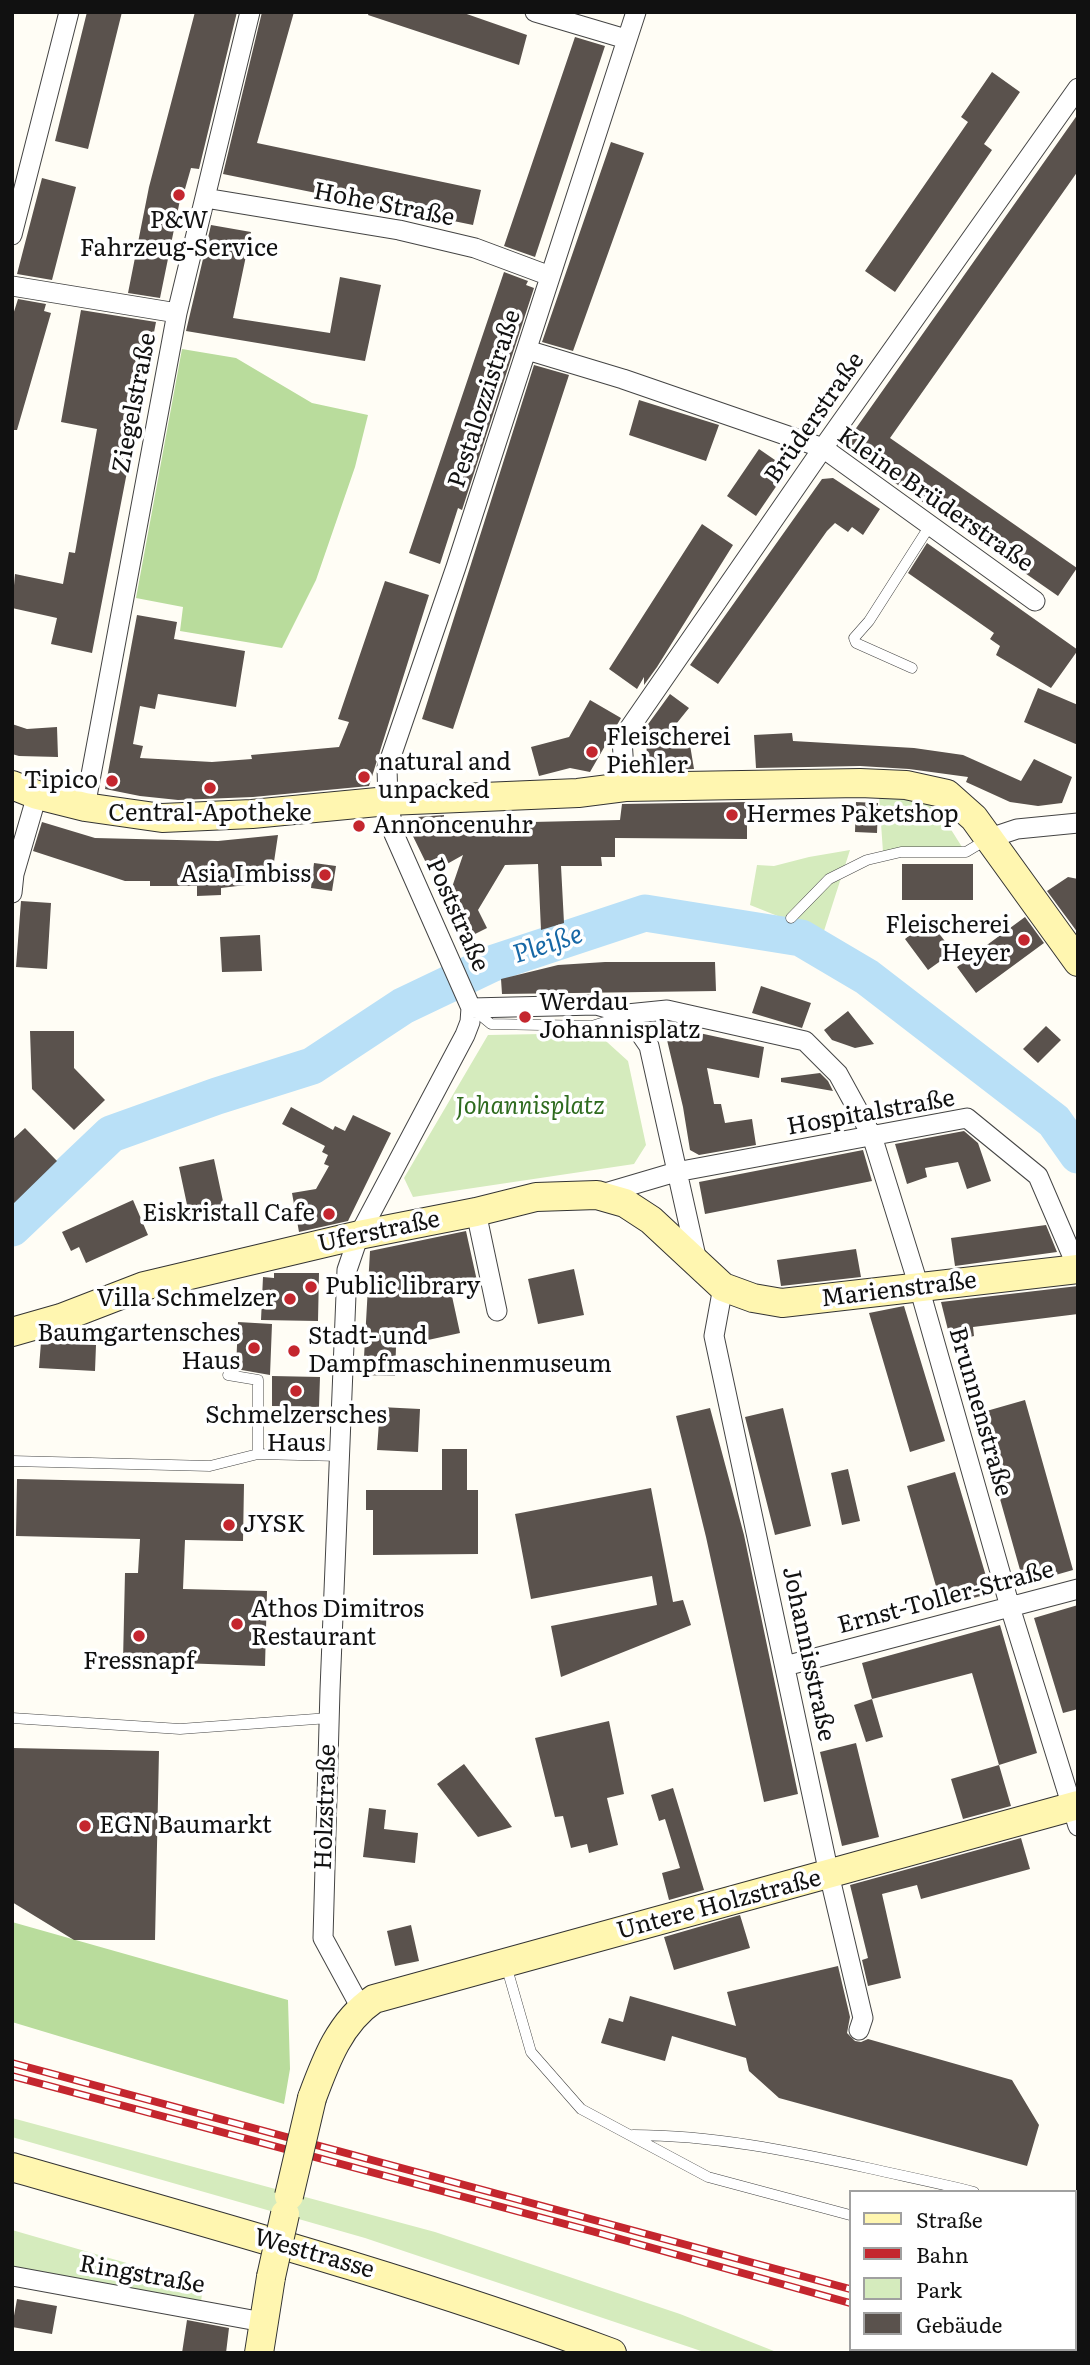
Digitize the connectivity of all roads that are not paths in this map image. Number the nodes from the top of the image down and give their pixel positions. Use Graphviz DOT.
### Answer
graph roads {
  1 [pos="69,12"];
  2 [pos="250,12"];
  3 [pos="535,12"];
  4 [pos="636,12"];
  5 [pos="626,39"];
  6 [pos="1078,88"];
  7 [pos="205,198"];
  8 [pos="12,235"];
  9 [pos="550,276"];
  10 [pos="12,286"];
  11 [pos="177,313"];
  12 [pos="527,350"];
  13 [pos="823,448"];
  14 [pos="929,527"];
  15 [pos="1035,601"];
  16 [pos="912,668"];
  17 [pos="625,787"];
  18 [pos="25,790"];
  19 [pos="388,801"];
  20 [pos="85,807"];
  21 [pos="1078,822"];
  22 [pos="990,838"];
  23 [pos="12,893"];
  24 [pos="791,918"];
  25 [pos="1078,962"];
  26 [pos="469,1003"];
  27 [pos="627,1014"];
  28 [pos="872,1136"];
  29 [pos="676,1172"];
  30 [pos="597,1195"];
  31 [pos="475,1212"];
  32 [pos="359,1235"];
  33 [pos="697,1261"];
  34 [pos="1078,1269"];
  35 [pos="723,1287"];
  36 [pos="919,1287"];
  37 [pos="497,1311"];
  38 [pos="12,1332"];
  39 [pos="228,1376"];
  40 [pos="258,1454"];
  41 [pos="340,1457"];
  42 [pos="12,1461"];
  43 [pos="1078,1589"];
  44 [pos="1010,1607"];
  45 [pos="785,1666"];
  46 [pos="12,1718"];
  47 [pos="329,1718"];
  48 [pos="1076,1813"];
  49 [pos="829,1874"];
  50 [pos="505,1964"];
  51 [pos="361,2008"];
  52 [pos="859,2030"];
  53 [pos="629,2135"];
  54 [pos="12,2166"];
  55 [pos="965,2190"];
  56 [pos="848,2214"];
  57 [pos="12,2276"];
  58 [pos="263,2322"];
  59 [pos="259,2353"];
  60 [pos="612,2353"];
  1 -- 8 [label="street"];
  2 -- 7 [label="street, Ziegelstraße"];
  3 -- 5 [label="street"];
  4 -- 5 [label="street, Pestalozzistraße"];
  5 -- 9 [label="street, Pestalozzistraße"];
  6 -- 13 [label="street, Brüderstraße"];
  7 -- 9 [label="street, Hohe Straße"];
  7 -- 11 [label="street, Ziegelstraße"];
  9 -- 12 [label="street, Pestalozzistraße"];
  10 -- 11 [label="street"];
  11 -- 20 [label="street, Ziegelstraße"];
  12 -- 13 [label="street, Kleine Brüderstraße"];
  12 -- 19 [label="street, Pestalozzistraße"];
  13 -- 14 [label="street, Kleine Brüderstraße"];
  13 -- 17 [label="street, Brüderstraße"];
  14 -- 15 [label="street, Kleine Brüderstraße"];
  14 -- 16 [label="lane"];
  17 -- 19 [label="street"];
  17 -- 22 [label="street"];
  18 -- 20 [label="street"];
  18 -- 23 [label="street"];
  19 -- 20 [label="street"];
  19 -- 26 [label="street, Poststraße"];
  21 -- 22 [label="street"];
  22 -- 24 [label="lane"];
  22 -- 25 [label="street"];
  26 -- 27 [label="street"];
  26 -- 32 [label="street"];
  27 -- 28 [label="street, Brunnenstraße"];
  27 -- 29 [label="street"];
  28 -- 29 [label="street, Hospitalstraße"];
  28 -- 34 [label="street, Hospitalstraße"];
  28 -- 36 [label="street, Brunnenstraße"];
  29 -- 30 [label="street, Hospitalstraße"];
  29 -- 33 [label="street"];
  30 -- 31 [label="street, Uferstraße"];
  30 -- 33 [label="street, Uferstraße"];
  31 -- 32 [label="street, Uferstraße"];
  31 -- 37 [label="street"];
  32 -- 38 [label="street, Uferstraße"];
  32 -- 41 [label="street, Holzstraße"];
  33 -- 35 [label="street, Uferstraße"];
  34 -- 36 [label="street, Marienstraße"];
  35 -- 36 [label="street, Marienstraße"];
  35 -- 45 [label="street, Johannisstraße"];
  36 -- 44 [label="street, Brunnenstraße"];
  39 -- 40 [label="lane"];
  40 -- 41 [label="lane"];
  40 -- 42 [label="lane"];
  41 -- 47 [label="street, Holzstraße"];
  43 -- 44 [label="street, Ernst-Toller-Straße"];
  44 -- 45 [label="street, Ernst-Toller-Straße"];
  44 -- 48 [label="street, Brunnenstraße"];
  45 -- 49 [label="street, Johannisstraße"];
  46 -- 47 [label="lane"];
  47 -- 51 [label="street, Holzstraße"];
  48 -- 49 [label="street, Untere Holzstraße"];
  49 -- 50 [label="street, Untere Holzstraße"];
  49 -- 52 [label="street, Johannisstraße"];
  50 -- 51 [label="street, Untere Holzstraße"];
  50 -- 53 [label="lane"];
  51 -- 58 [label="street, bridge"];
  53 -- 55 [label="lane"];
  53 -- 56 [label="lane"];
  54 -- 60 [label="street, Westtrasse"];
  57 -- 58 [label="street, Ringstraße"];
  58 -- 59 [label="street"];
}
